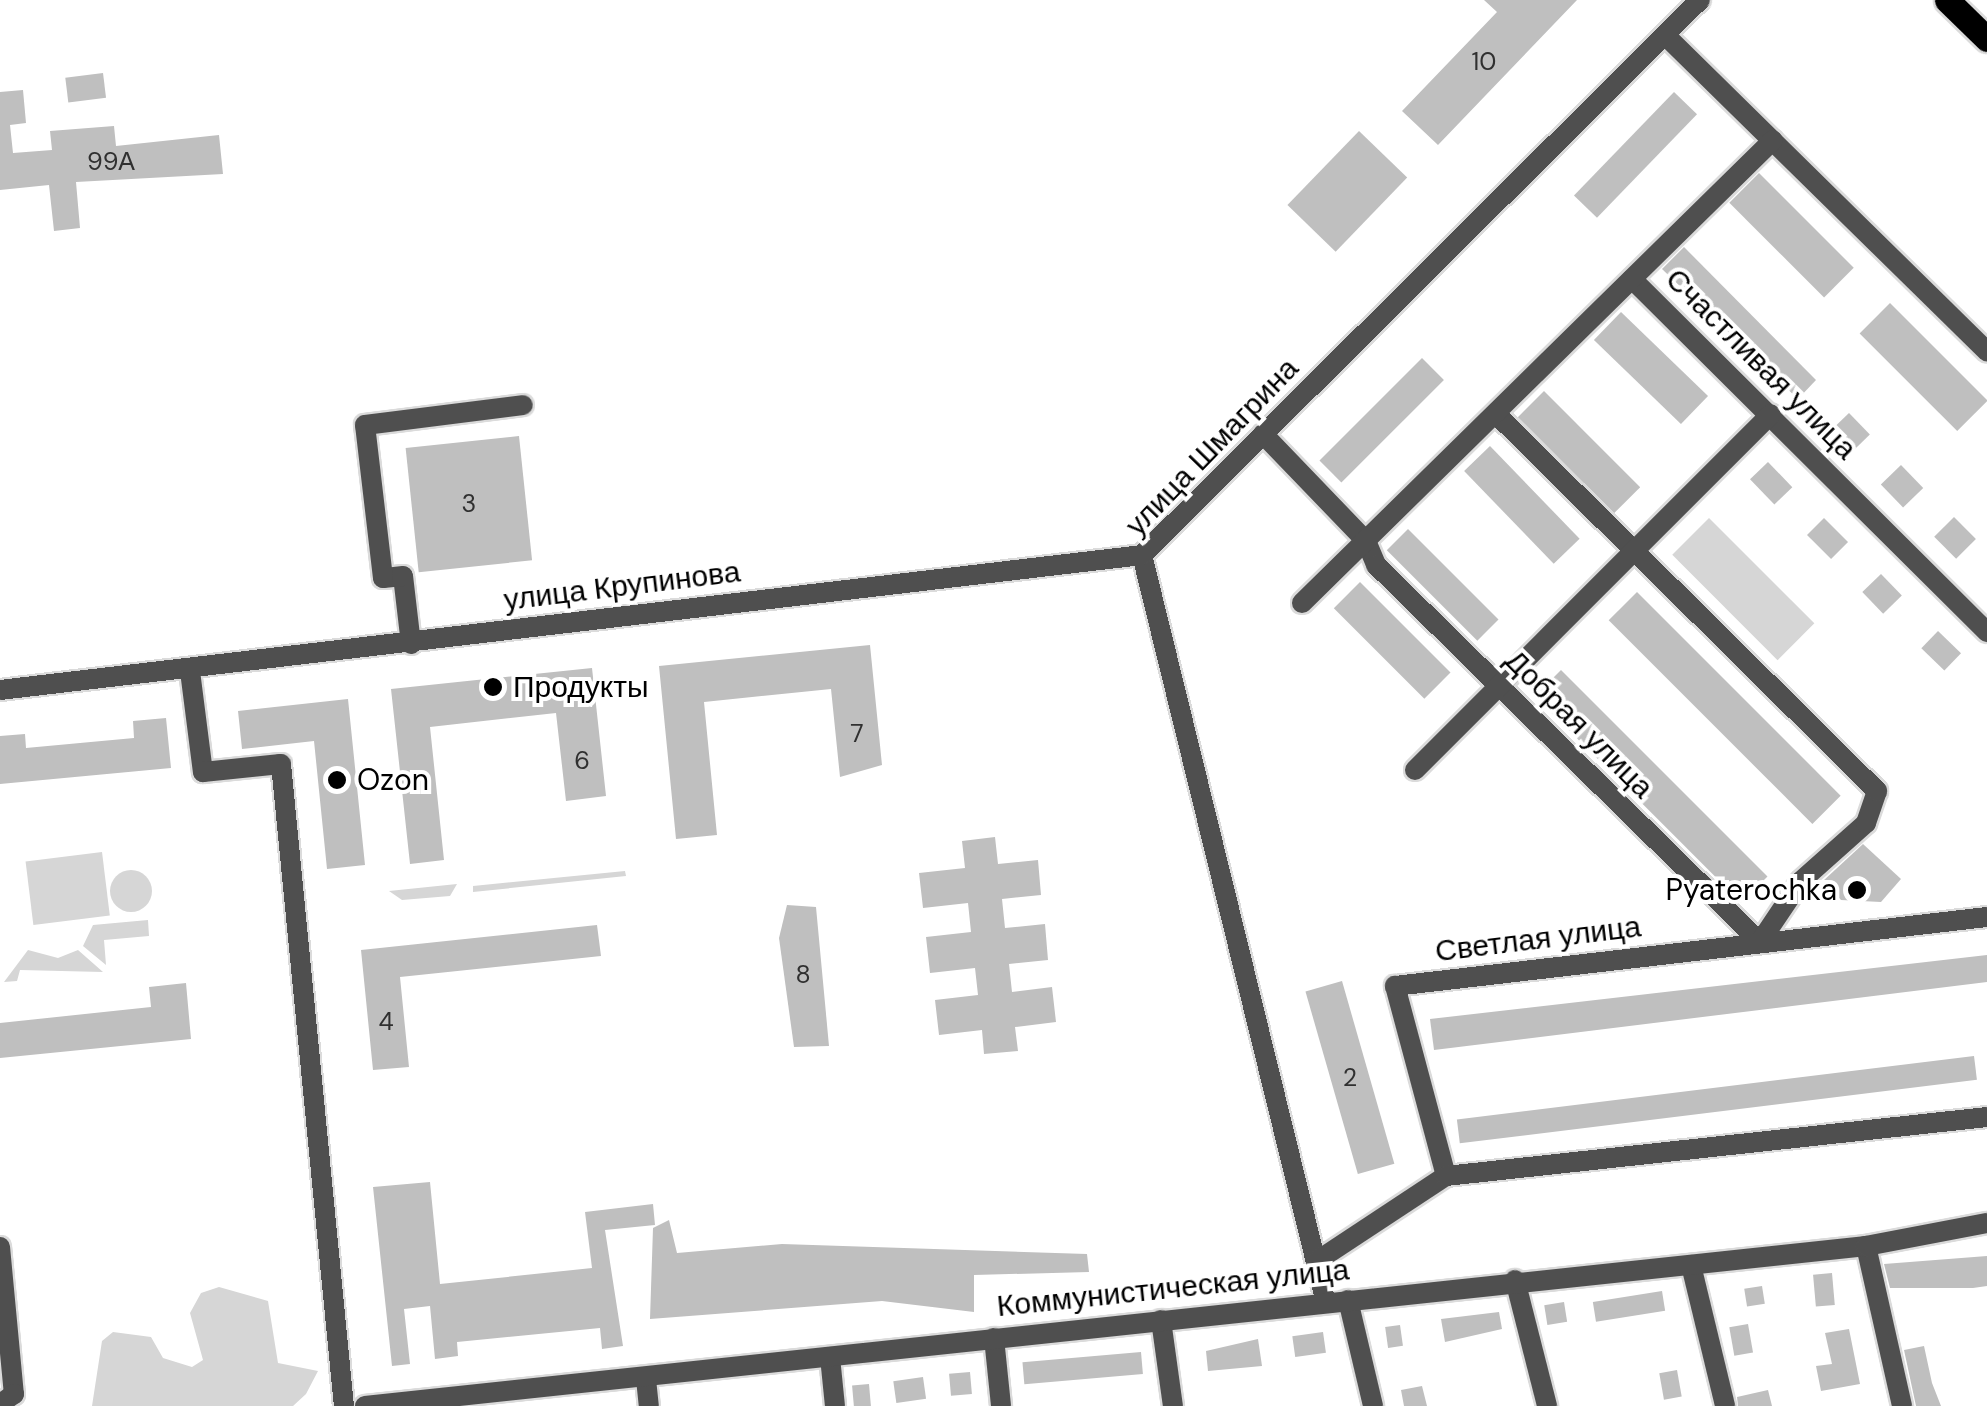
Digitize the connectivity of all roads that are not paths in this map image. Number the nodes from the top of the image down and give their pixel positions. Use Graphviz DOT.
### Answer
graph roads {
  1 [pos="1700,0"];
  2 [pos="1947,0"];
  3 [pos="1666,36"];
  4 [pos="1987,39"];
  5 [pos="1772,140"];
  6 [pos="1632,279"];
  7 [pos="1987,351"];
  8 [pos="523,405"];
  9 [pos="1496,414"];
  10 [pos="1771,414"];
  11 [pos="1263,434"];
  12 [pos="1366,541"];
  13 [pos="1632,554"];
  14 [pos="1142,555"];
  15 [pos="1302,603"];
  16 [pos="1987,632"];
  17 [pos="410,644"];
  18 [pos="190,671"];
  19 [pos="1499,686"];
  20 [pos="0,690"];
  21 [pos="1415,770"];
  22 [pos="1987,917"];
  23 [pos="1760,942"];
  24 [pos="1987,1117"];
  25 [pos="1446,1176"];
  26 [pos="1987,1223"];
  27 [pos="1866,1246"];
  28 [pos="0,1247"];
  29 [pos="1317,1261"];
  30 [pos="1691,1265"];
  31 [pos="1515,1280"];
  32 [pos="1337,1302"];
  33 [pos="1161,1320"];
  34 [pos="994,1338"];
  35 [pos="830,1358"];
  36 [pos="646,1380"];
  37 [pos="445,1402"];
  38 [pos="0,1404"];
  39 [pos="344,1406"];
  40 [pos="365,1406"];
  41 [pos="649,1406"];
  42 [pos="836,1406"];
  43 [pos="1001,1406"];
  44 [pos="1173,1406"];
  45 [pos="1373,1406"];
  46 [pos="1547,1406"];
  47 [pos="1725,1406"];
  48 [pos="1902,1406"];
  1 -- 3 [label="street, улица Шмагрина"];
  2 -- 4 [label="main road"];
  3 -- 5 [label="street"];
  3 -- 11 [label="street, улица Шмагрина"];
  5 -- 6 [label="street, Счастливая улица"];
  5 -- 7 [label="street"];
  6 -- 9 [label="street"];
  6 -- 10 [label="street, Счастливая улица"];
  8 -- 17 [label="street"];
  9 -- 12 [label="street"];
  9 -- 13 [label="street"];
  10 -- 13 [label="street"];
  10 -- 16 [label="street, Счастливая улица"];
  11 -- 12 [label="street, Добрая улица"];
  11 -- 14 [label="street, улица Шмагрина"];
  12 -- 15 [label="street"];
  12 -- 19 [label="street, Добрая улица"];
  13 -- 19 [label="street"];
  13 -- 23 [label="street"];
  14 -- 17 [label="street, улица Крупинова"];
  14 -- 29 [label="street, улица Шмагрина"];
  17 -- 18 [label="street, улица Крупинова"];
  18 -- 20 [label="street, улица Крупинова"];
  18 -- 39 [label="street"];
  19 -- 21 [label="street"];
  19 -- 23 [label="street, Добрая улица"];
  22 -- 23 [label="street, Светлая улица"];
  23 -- 25 [label="street, Светлая улица"];
  24 -- 25 [label="street"];
  25 -- 29 [label="street"];
  26 -- 27 [label="street, Коммунистическая улица"];
  27 -- 30 [label="street, Коммунистическая улица"];
  27 -- 48 [label="street"];
  28 -- 38 [label="street"];
  29 -- 32 [label="street, улица Шмагрина"];
  30 -- 31 [label="street, Коммунистическая улица"];
  30 -- 47 [label="street"];
  31 -- 32 [label="street, Коммунистическая улица"];
  31 -- 46 [label="street"];
  32 -- 33 [label="street, Коммунистическая улица"];
  32 -- 45 [label="street, улица Шмагрина"];
  33 -- 34 [label="street, Коммунистическая улица"];
  33 -- 44 [label="street"];
  34 -- 35 [label="street, Коммунистическая улица"];
  34 -- 43 [label="street"];
  35 -- 36 [label="street, Коммунистическая улица"];
  35 -- 42 [label="street"];
  36 -- 37 [label="street, Коммунистическая улица"];
  36 -- 41 [label="street"];
  37 -- 40 [label="street, Коммунистическая улица"];
}
